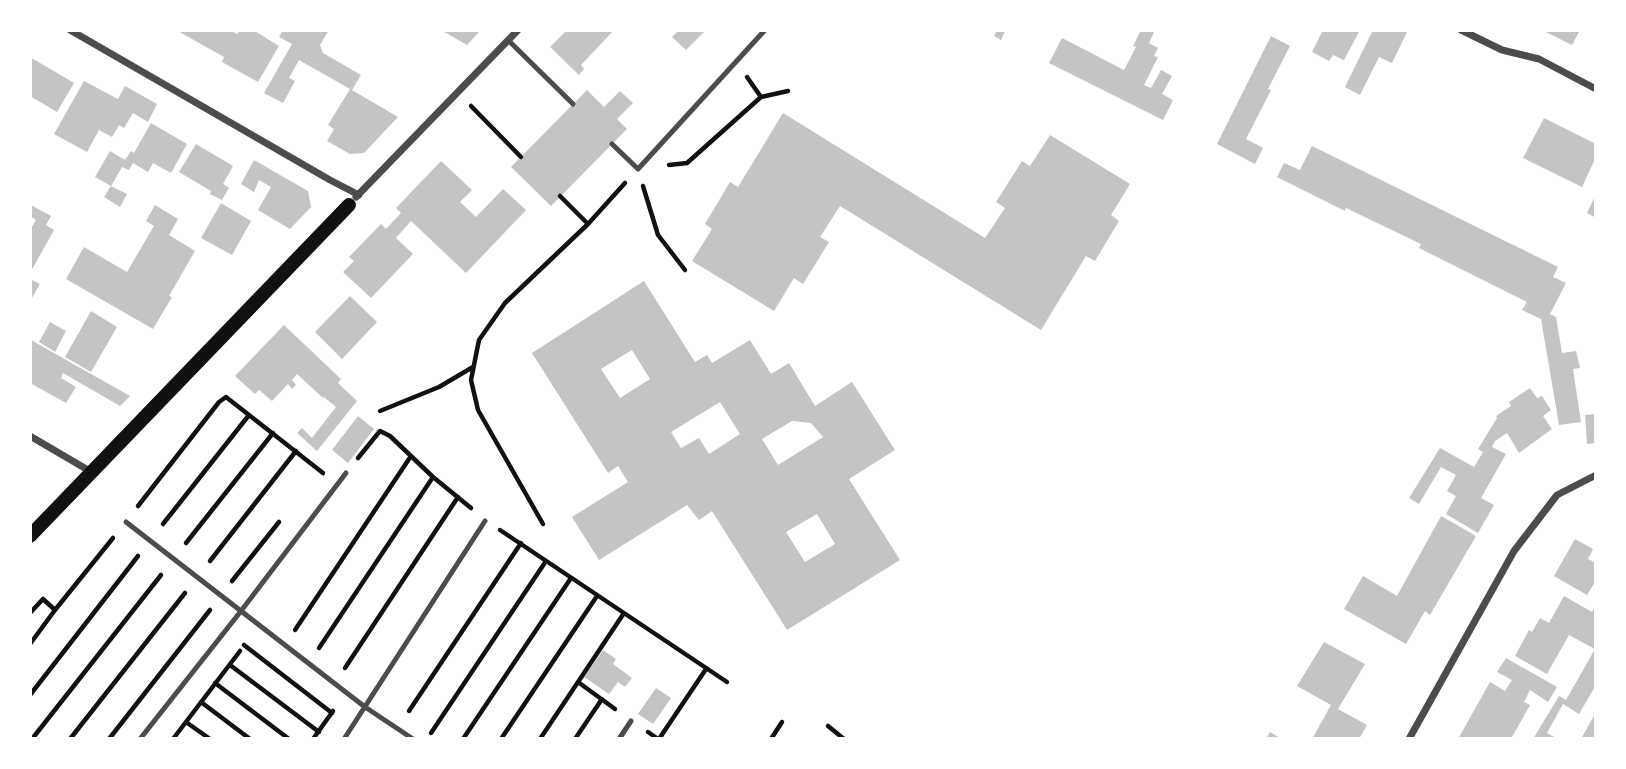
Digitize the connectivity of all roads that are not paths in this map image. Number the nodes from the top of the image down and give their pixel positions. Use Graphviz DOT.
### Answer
graph roads {
  1 [pos="70,30"];
  2 [pos="518,30"];
  3 [pos="765,30"];
  4 [pos="1461,30"];
  5 [pos="508,40"];
  6 [pos="1596,89"];
  7 [pos="573,104"];
  8 [pos="612,144"];
  9 [pos="354,200"];
  10 [pos="30,436"];
  11 [pos="346,473"];
  12 [pos="89,475"];
  13 [pos="1596,475"];
  14 [pos="485,521"];
  15 [pos="126,522"];
  16 [pos="30,536"];
  17 [pos="241,611"];
  18 [pos="365,707"];
  19 [pos="631,721"];
  20 [pos="140,739"];
  21 [pos="344,739"];
  22 [pos="413,739"];
  23 [pos="619,739"];
  24 [pos="1409,739"];
  1 -- 9 [label="street"];
  2 -- 5 [label="street"];
  3 -- 8 [label="lane"];
  4 -- 6 [label="street"];
  5 -- 7 [label="lane"];
  5 -- 9 [label="street"];
  9 -- 12 [label="main road"];
  10 -- 12 [label="street"];
  11 -- 17 [label="lane"];
  12 -- 16 [label="main road"];
  13 -- 24 [label="street"];
  14 -- 18 [label="lane"];
  15 -- 17 [label="lane"];
  17 -- 18 [label="lane"];
  17 -- 20 [label="lane"];
  18 -- 21 [label="lane"];
  18 -- 22 [label="lane"];
  19 -- 23 [label="lane"];
}
